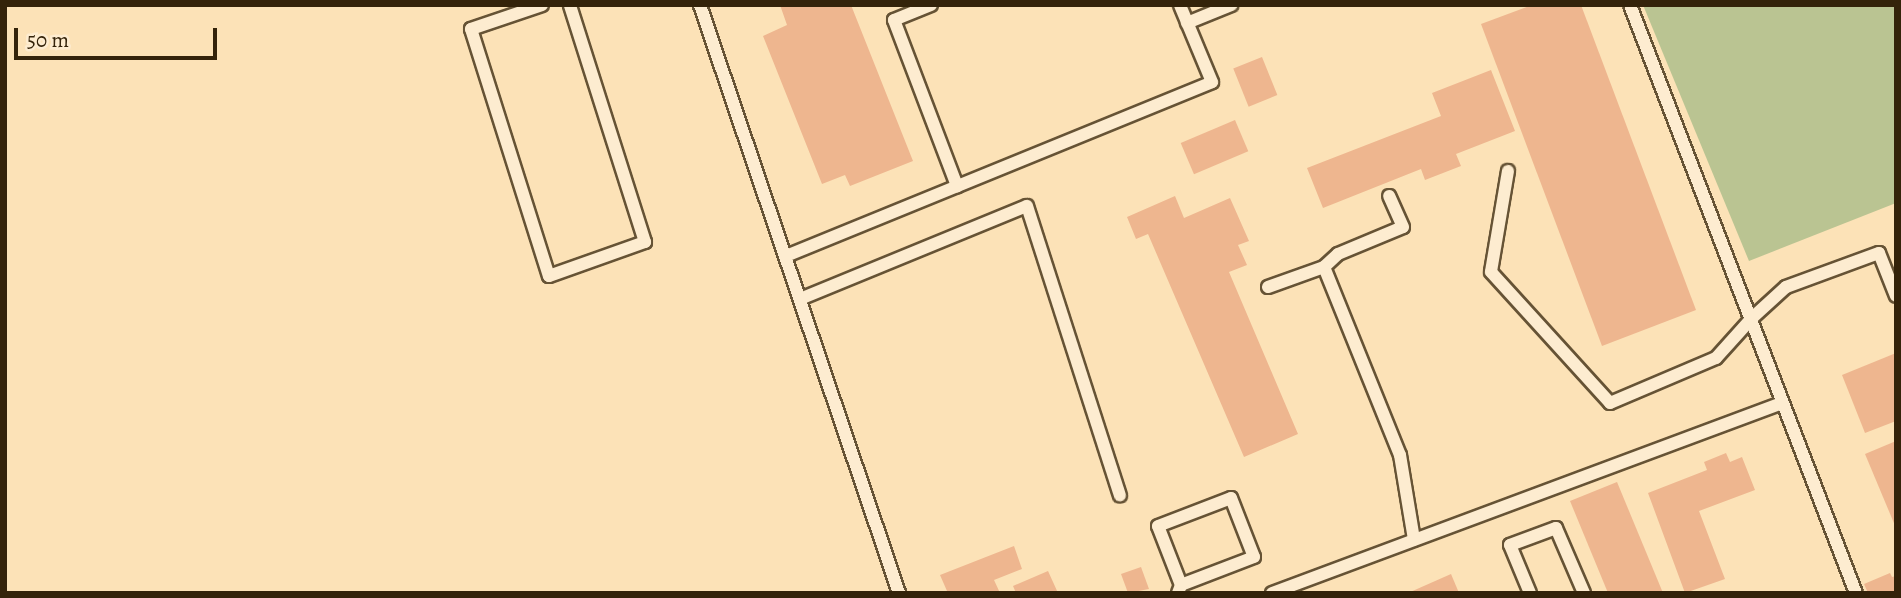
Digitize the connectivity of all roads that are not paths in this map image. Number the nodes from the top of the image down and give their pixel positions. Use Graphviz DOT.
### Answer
graph roads {
  1 [pos="542,5"];
  2 [pos="570,5"];
  3 [pos="700,5"];
  4 [pos="931,5"];
  5 [pos="1180,5"];
  6 [pos="1231,5"];
  7 [pos="1630,5"];
  8 [pos="1187,23"];
  9 [pos="1508,171"];
  10 [pos="957,186"];
  11 [pos="1389,196"];
  12 [pos="786,256"];
  13 [pos="1324,267"];
  14 [pos="1268,287"];
  15 [pos="1896,296"];
  16 [pos="800,299"];
  17 [pos="1752,318"];
  18 [pos="1782,403"];
  19 [pos="1120,495"];
  20 [pos="1414,540"];
  21 [pos="1179,589"];
  22 [pos="899,593"];
  23 [pos="1272,593"];
  24 [pos="1530,593"];
  25 [pos="1584,593"];
  26 [pos="1856,593"];
  1 -- 2 [label="lane"];
  3 -- 12 [label="lane"];
  4 -- 10 [label="lane"];
  5 -- 8 [label="lane"];
  6 -- 8 [label="lane"];
  7 -- 17 [label="lane"];
  8 -- 10 [label="lane"];
  9 -- 17 [label="lane"];
  10 -- 12 [label="lane"];
  11 -- 13 [label="lane"];
  12 -- 16 [label="lane"];
  13 -- 14 [label="lane"];
  13 -- 20 [label="lane"];
  15 -- 17 [label="lane"];
  16 -- 19 [label="lane"];
  16 -- 22 [label="lane"];
  17 -- 18 [label="lane"];
  18 -- 20 [label="lane"];
  18 -- 26 [label="lane"];
  20 -- 23 [label="lane"];
  21 -- 21 [label="lane"];
  24 -- 25 [label="lane"];
}
